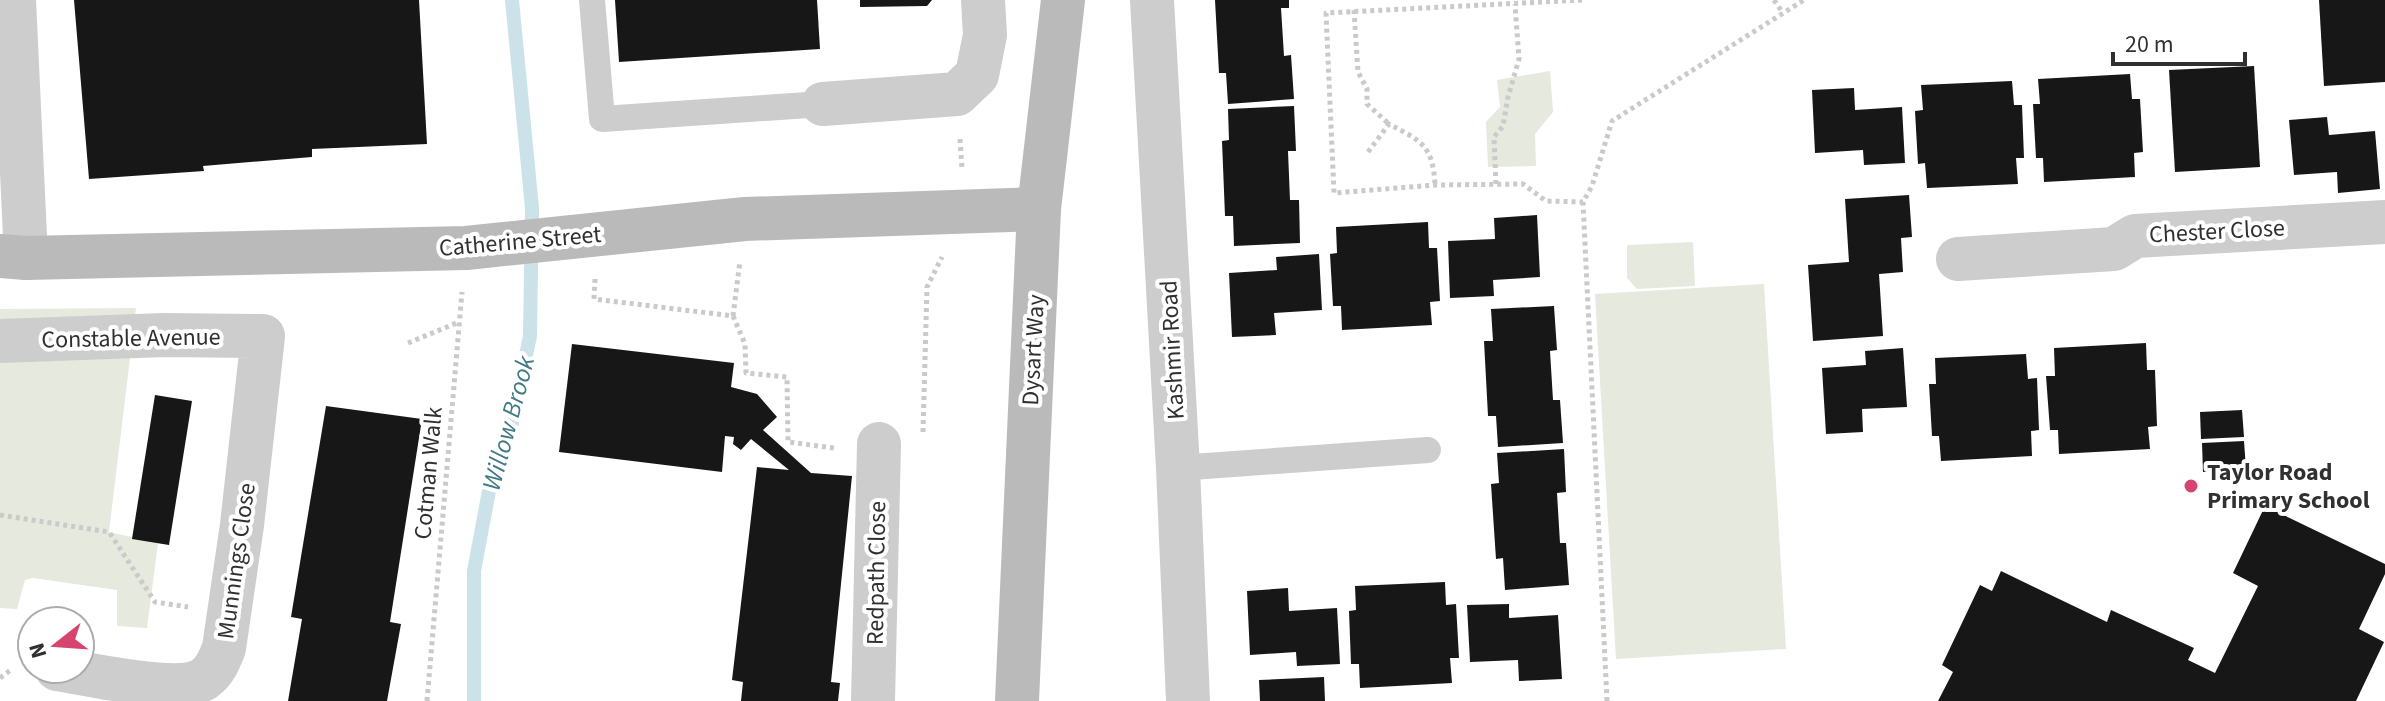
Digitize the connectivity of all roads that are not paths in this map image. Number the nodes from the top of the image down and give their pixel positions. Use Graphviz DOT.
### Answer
graph roads {
  1 [pos="14,0"];
  2 [pos="592,0"];
  3 [pos="983,0"];
  4 [pos="1063,0"];
  5 [pos="1152,0"];
  6 [pos="823,104"];
  7 [pos="1039,209"];
  8 [pos="2385,222"];
  9 [pos="13,257"];
  10 [pos="1958,259"];
  11 [pos="263,336"];
  12 [pos="0,341"];
  13 [pos="879,449"];
  14 [pos="1428,450"];
  15 [pos="1178,468"];
  16 [pos="96,675"];
  17 [pos="873,701"];
  18 [pos="1017,701"];
  19 [pos="1188,701"];
  1 -- 9 [label="street"];
  2 -- 6 [label="lane"];
  3 -- 6 [label="street"];
  4 -- 7 [label="street, Dysart Way"];
  5 -- 15 [label="street, Kashmir Road"];
  7 -- 9 [label="street, Catherine Street"];
  7 -- 18 [label="street, Dysart Way"];
  8 -- 10 [label="street, Chester Close"];
  11 -- 12 [label="street, Constable Avenue"];
  11 -- 16 [label="street, Munnings Close"];
  13 -- 17 [label="street, Redpath Close"];
  14 -- 15 [label="lane"];
  15 -- 19 [label="street, Kashmir Road"];
}
